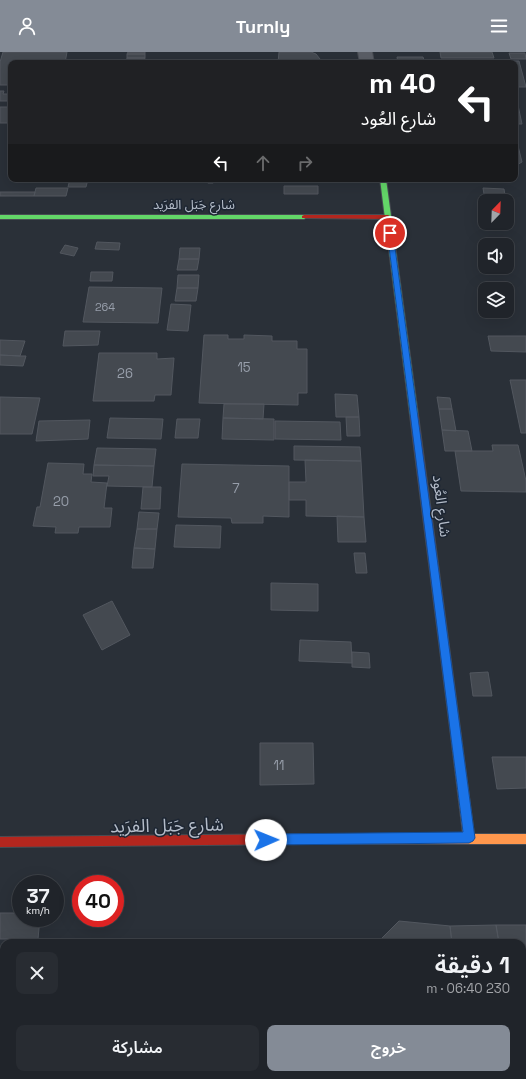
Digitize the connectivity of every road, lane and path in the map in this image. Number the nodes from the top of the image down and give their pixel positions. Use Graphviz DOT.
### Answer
graph roads {
  1 [pos="382,182"];
  2 [pos="0,217"];
  3 [pos="388,217"];
  4 [pos="469,838"];
  5 [pos="526,839"];
  6 [pos="0,842"];
  1 -- 3 [label="street, شارع العُود"];
  2 -- 3 [label="street, شارع جَبَل الفرَيد"];
  3 -- 4 [label="street, شارع العُود"];
  4 -- 5 [label="street, شارع جَبَل الفرَيد"];
  4 -- 6 [label="street, شارع جَبَل الفرَيد"];
}
